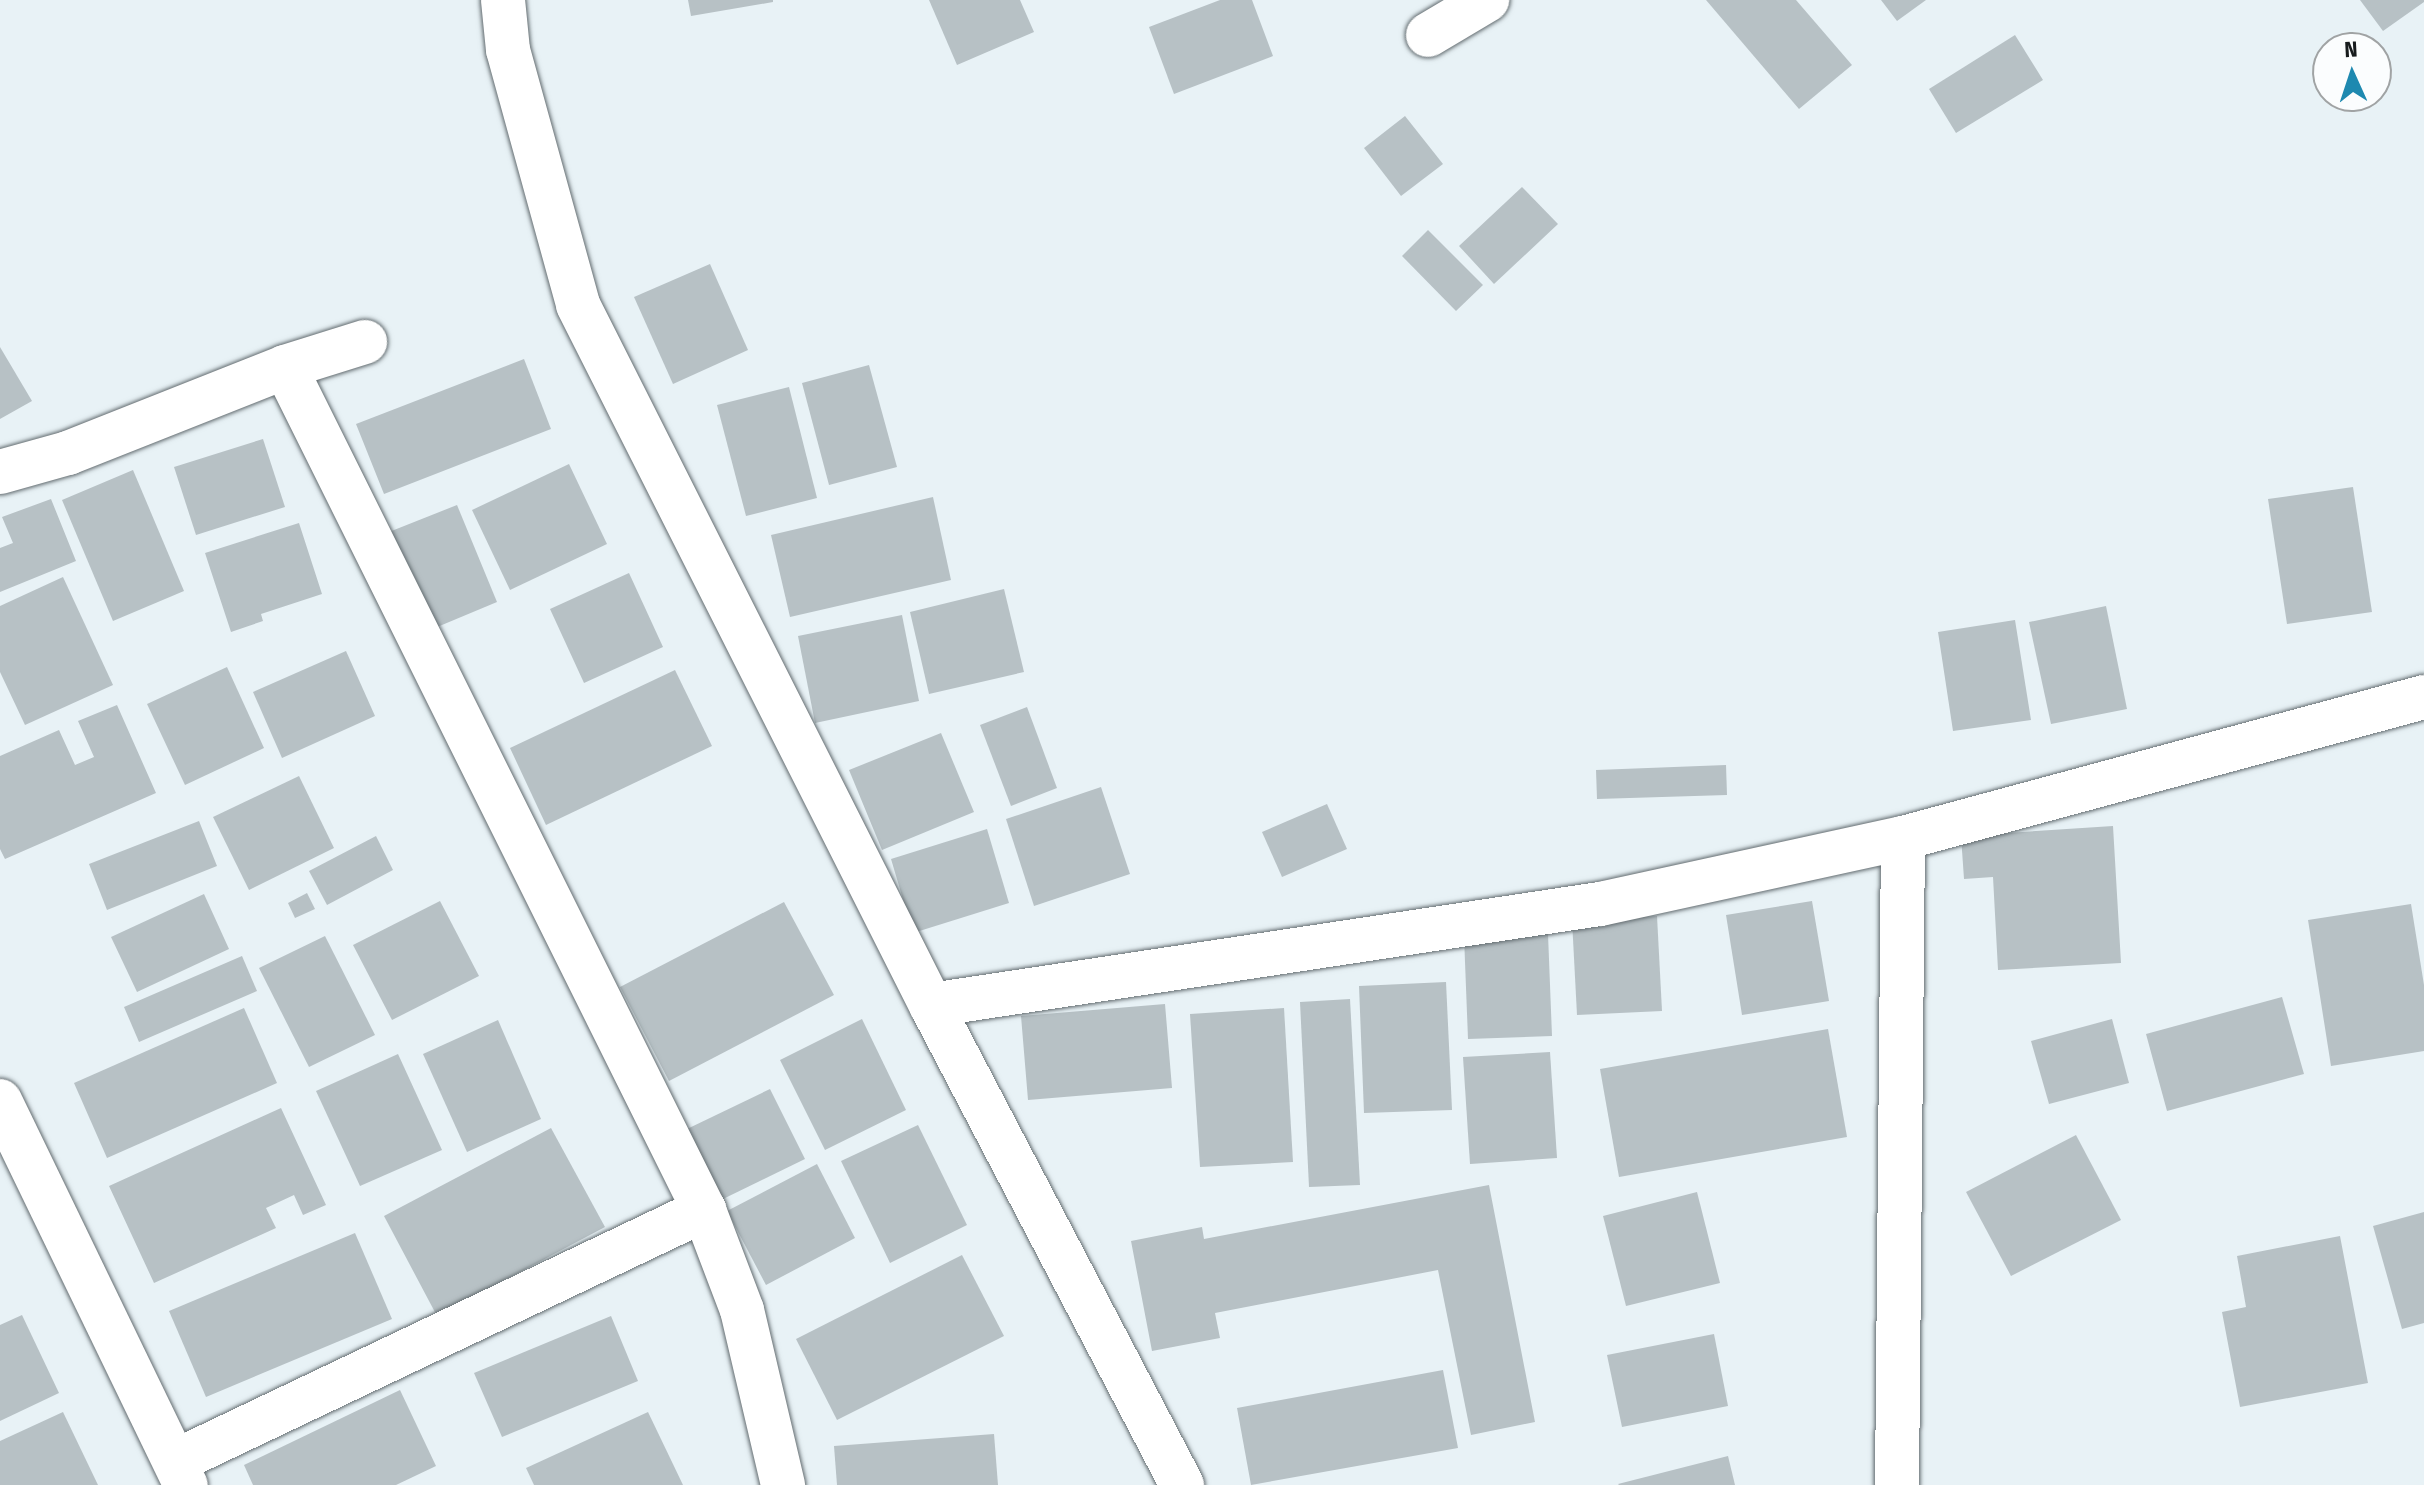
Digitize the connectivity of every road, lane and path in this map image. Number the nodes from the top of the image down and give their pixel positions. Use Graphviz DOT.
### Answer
graph roads {
  1 [pos="503,0"];
  2 [pos="1487,0"];
  3 [pos="1428,35"];
  4 [pos="365,342"];
  5 [pos="285,367"];
  6 [pos="0,472"];
  7 [pos="2424,697"];
  8 [pos="1903,838"];
  9 [pos="931,1005"];
  10 [pos="0,1101"];
  11 [pos="704,1210"];
  12 [pos="181,1473"];
  13 [pos="783,1485"];
  14 [pos="1182,1485"];
  15 [pos="1897,1485"];
  1 -- 9 [label="street"];
  2 -- 3 [label="street"];
  4 -- 5 [label="street"];
  5 -- 6 [label="street"];
  5 -- 11 [label="street"];
  7 -- 8 [label="street"];
  8 -- 9 [label="street"];
  8 -- 15 [label="street"];
  9 -- 14 [label="street"];
  10 -- 12 [label="street"];
  11 -- 12 [label="street"];
  11 -- 13 [label="street"];
}
